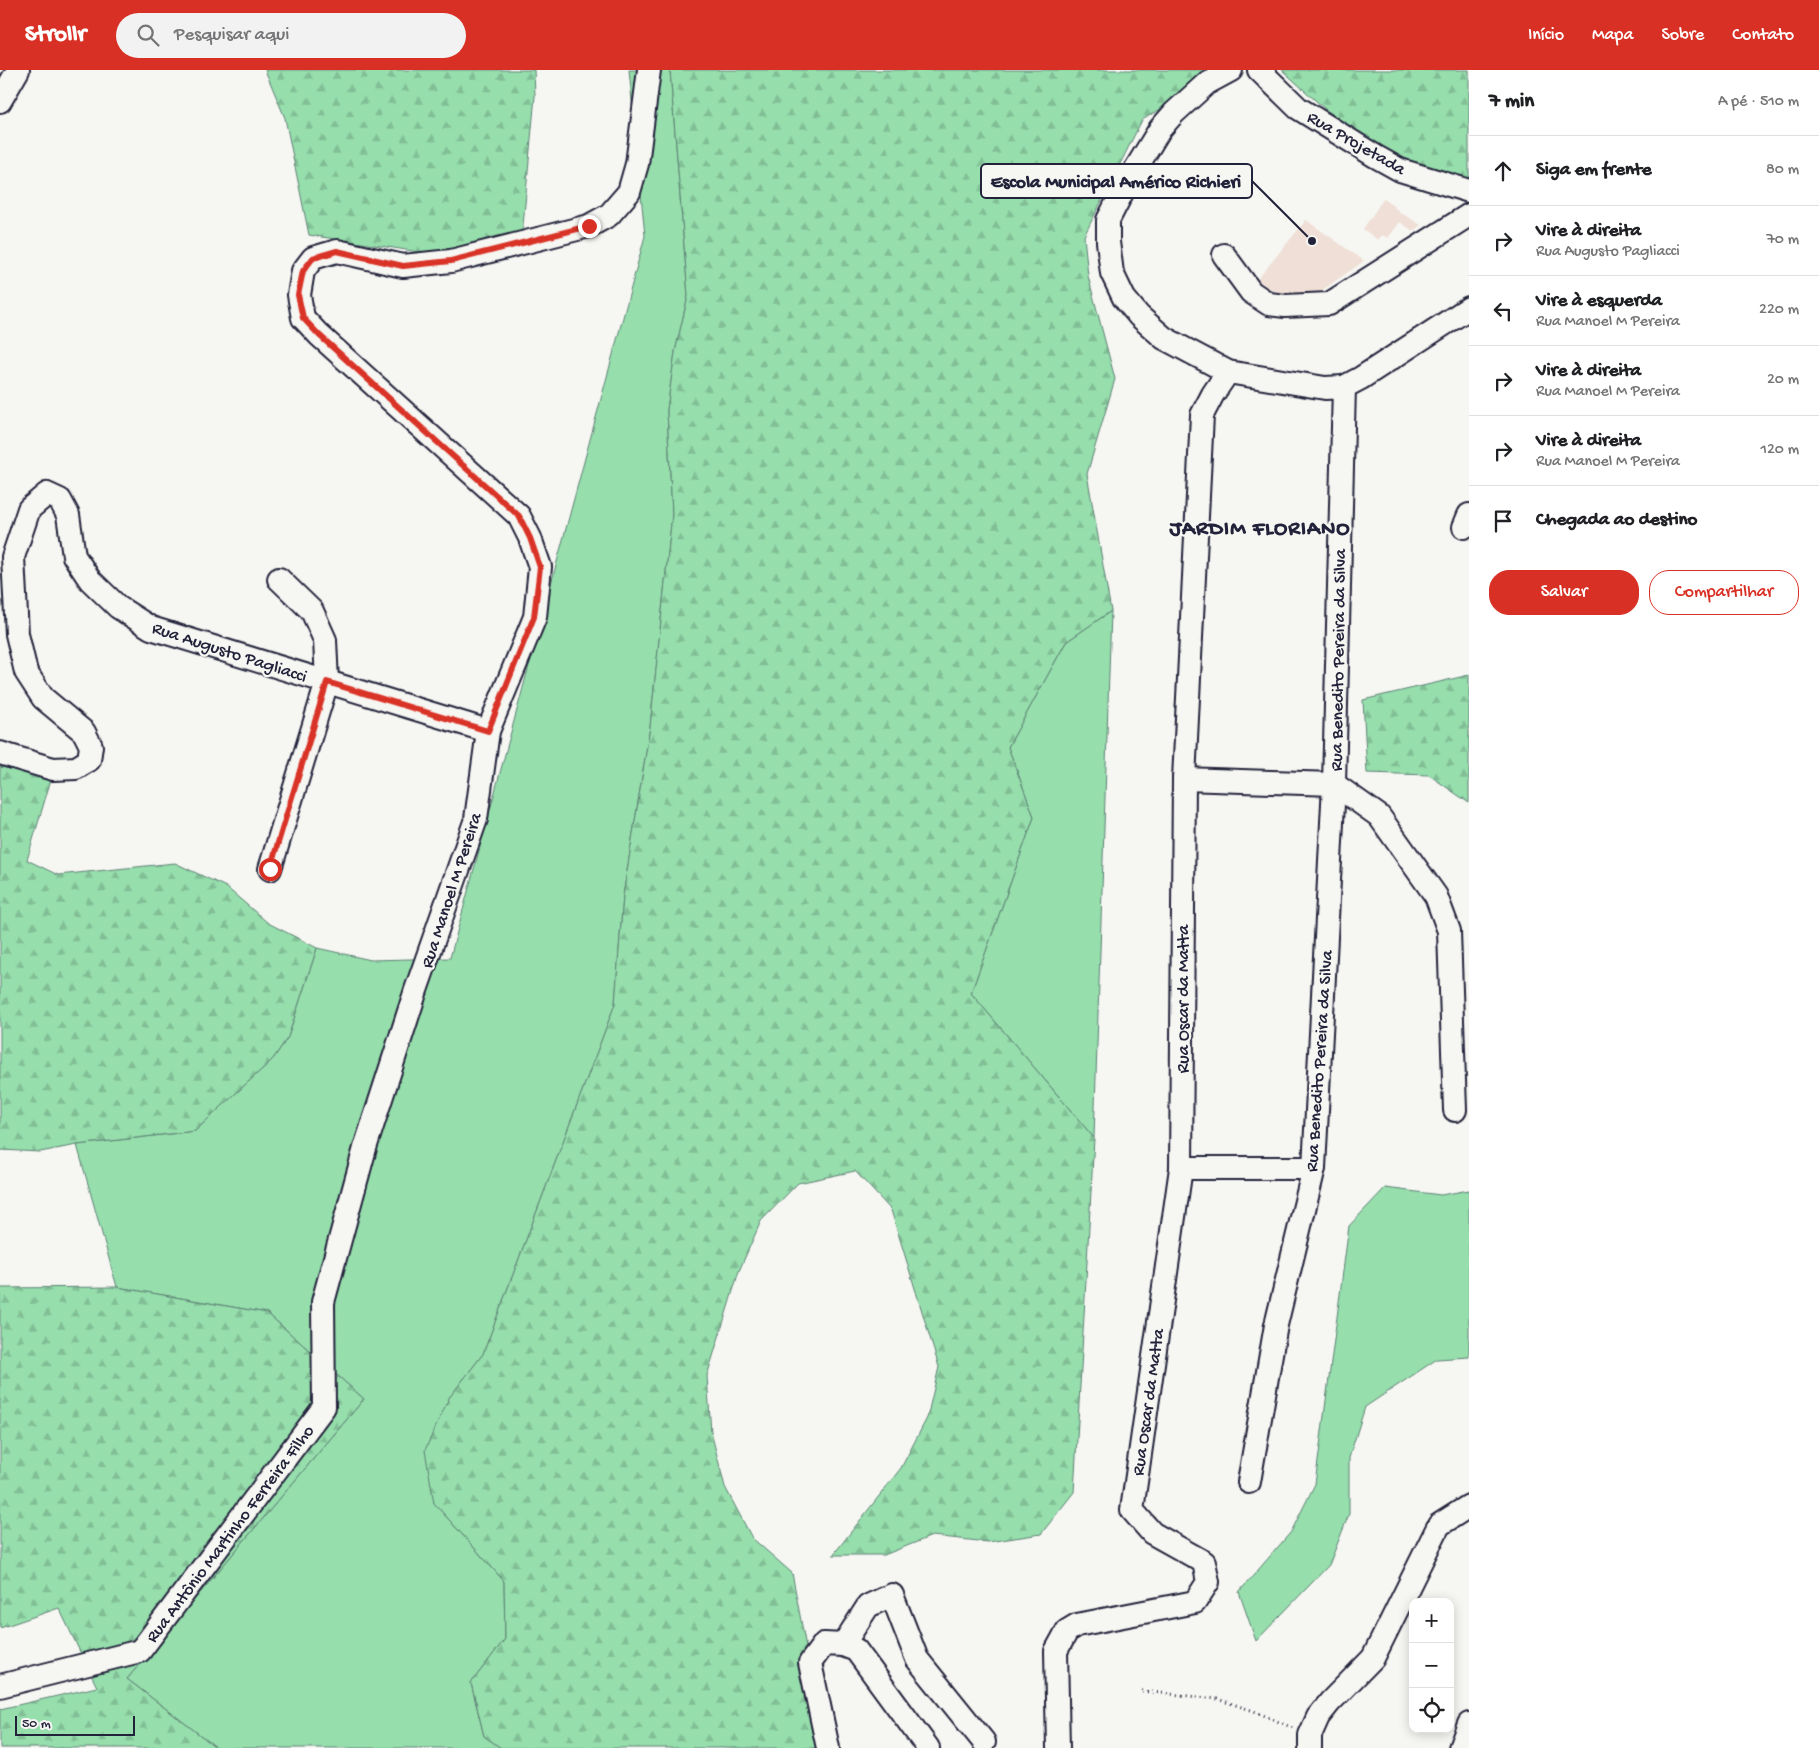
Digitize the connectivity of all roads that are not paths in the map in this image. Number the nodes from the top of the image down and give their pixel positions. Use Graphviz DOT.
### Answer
graph roads {
  1 [pos="18,70"];
  2 [pos="649,70"];
  3 [pos="1231,70"];
  4 [pos="1259,70"];
  5 [pos="0,101"];
  6 [pos="1469,191"];
  7 [pos="1469,215"];
  8 [pos="1224,255"];
  9 [pos="1469,308"];
  10 [pos="1228,372"];
  11 [pos="1344,387"];
  12 [pos="279,579"];
  13 [pos="327,682"];
  14 [pos="488,731"];
  15 [pos="0,753"];
  16 [pos="1184,779"];
  17 [pos="1334,784"];
  18 [pos="270,869"];
  19 [pos="1455,1110"];
  20 [pos="1181,1168"];
  21 [pos="1314,1168"];
  22 [pos="323,1302"];
  23 [pos="1249,1482"];
  24 [pos="1469,1506"];
  25 [pos="843,1645"];
  26 [pos="0,1686"];
  27 [pos="1469,1724"];
  28 [pos="1310,1741"];
  29 [pos="984,1742"];
  30 [pos="828,1748"];
  31 [pos="928,1748"];
  32 [pos="1058,1748"];
  33 [pos="1460,1748"];
  1 -- 5 [label="street"];
  2 -- 14 [label="street, Rua Manoel M Pereira"];
  3 -- 10 [label="street"];
  4 -- 6 [label="street, Rua Projetada"];
  7 -- 8 [label="street"];
  9 -- 11 [label="street"];
  10 -- 11 [label="street"];
  10 -- 16 [label="street, Rua Oscar da Matta"];
  11 -- 17 [label="street, Rua Benedito Pereira da Silva"];
  12 -- 13 [label="street"];
  13 -- 14 [label="street, Rua Augusto Pagliacci"];
  13 -- 15 [label="street, Rua Augusto Pagliacci"];
  13 -- 18 [label="street"];
  14 -- 22 [label="street, Rua Manoel M Pereira"];
  16 -- 17 [label="street"];
  16 -- 20 [label="street, Rua Oscar da Matta"];
  17 -- 19 [label="street, Rua Benedito Pereira da Silva"];
  17 -- 21 [label="street, Rua Benedito Pereira da Silva"];
  20 -- 21 [label="street"];
  20 -- 32 [label="street, Rua Oscar da Matta"];
  21 -- 23 [label="street, Rua Benedito Pereira da Silva"];
  22 -- 26 [label="street, Rua Antônio Martinho Ferreira Filho"];
  24 -- 28 [label="street"];
  25 -- 29 [label="street"];
  25 -- 30 [label="street"];
  25 -- 31 [label="street"];
  27 -- 33 [label="street"];
}
